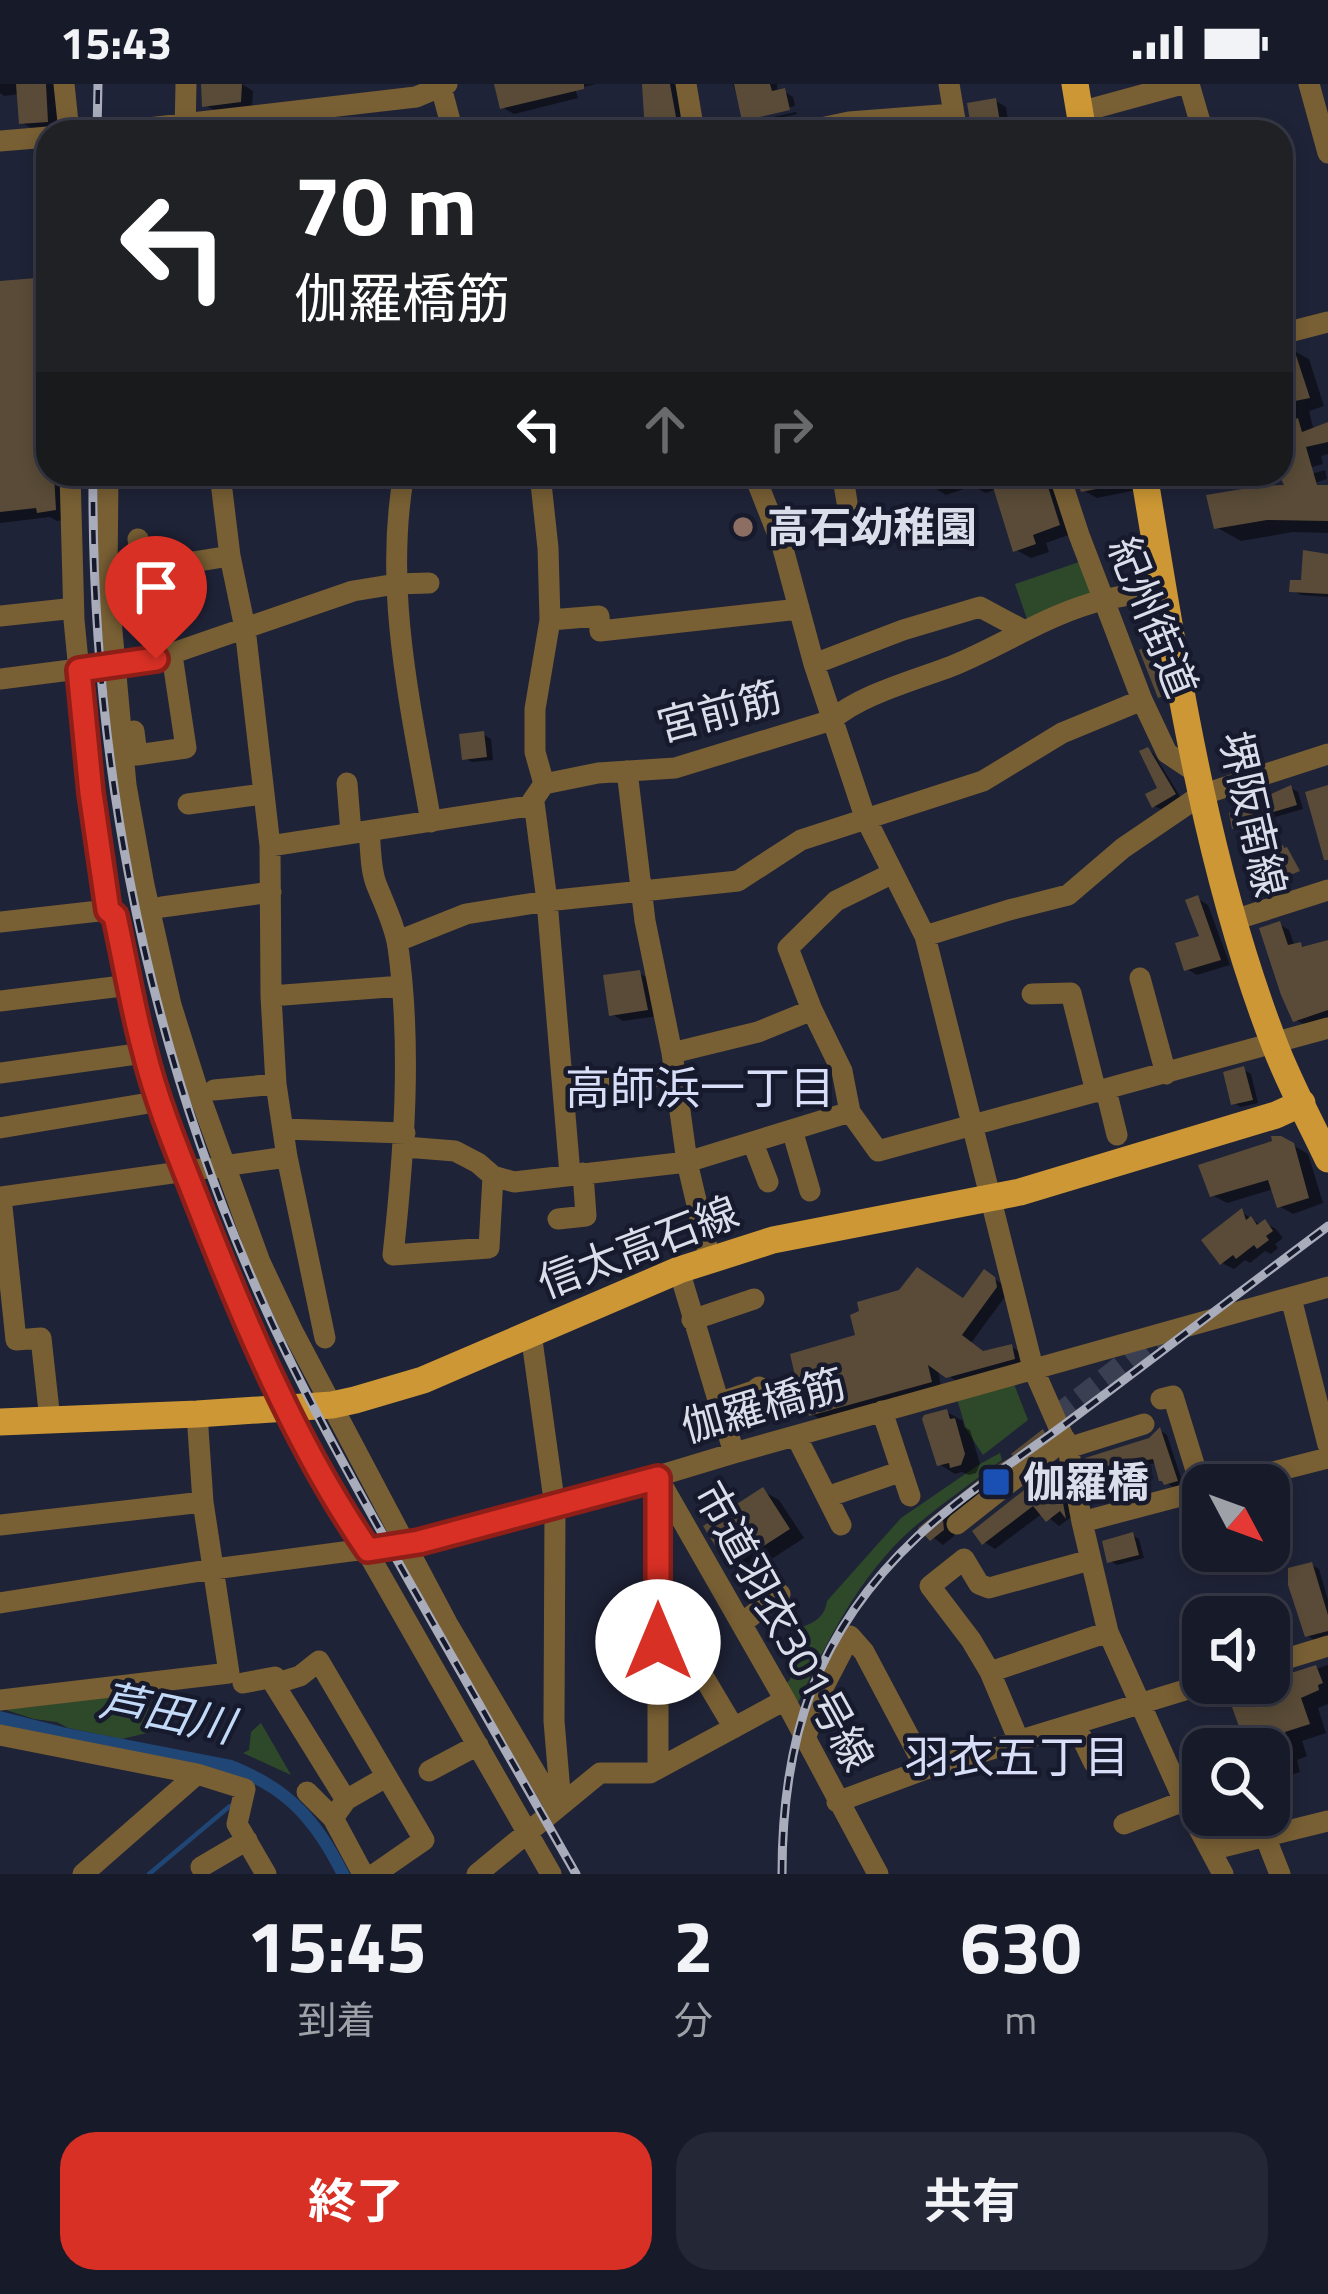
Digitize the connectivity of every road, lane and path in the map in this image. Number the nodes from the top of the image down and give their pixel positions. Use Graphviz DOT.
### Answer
graph roads {
  1 [pos="64,84"];
  2 [pos="186,84"];
  3 [pos="686,84"];
  4 [pos="949,84"];
  5 [pos="1075,84"];
  6 [pos="1186,84"];
  7 [pos="1309,84"];
  8 [pos="444,86"];
  9 [pos="68,120"];
  10 [pos="185,120"];
  11 [pos="245,120"];
  12 [pos="451,120"];
  13 [pos="697,120"];
  14 [pos="955,120"];
  15 [pos="1082,120"];
  16 [pos="1087,120"];
  17 [pos="1199,120"];
  18 [pos="36,138"];
  19 [pos="0,141"];
  20 [pos="1327,142"];
  21 [pos="1328,322"];
  22 [pos="1293,331"];
  23 [pos="70,486"];
  24 [pos="108,486"];
  25 [pos="224,486"];
  26 [pos="402,486"];
  27 [pos="541,486"];
  28 [pos="759,486"];
  29 [pos="844,486"];
  30 [pos="1063,486"];
  31 [pos="1146,486"];
  32 [pos="847,502"];
  33 [pos="138,538"];
  34 [pos="230,556"];
  35 [pos="143,569"];
  36 [pos="429,583"];
  37 [pos="396,584"];
  38 [pos="1163,590"];
  39 [pos="1103,601"];
  40 [pos="66,609"];
  41 [pos="799,609"];
  42 [pos="0,616"];
  43 [pos="550,620"];
  44 [pos="245,628"];
  45 [pos="1023,630"];
  46 [pos="164,657"];
  47 [pos="814,664"];
  48 [pos="120,665"];
  49 [pos="79,670"];
  50 [pos="0,679"];
  51 [pos="1142,700"];
  52 [pos="832,720"];
  53 [pos="1328,754"];
  54 [pos="627,770"];
  55 [pos="347,783"];
  56 [pos="1199,784"];
  57 [pos="539,793"];
  58 [pos="263,794"];
  59 [pos="188,804"];
  60 [pos="866,817"];
  61 [pos="431,822"];
  62 [pos="360,832"];
  63 [pos="270,846"];
  64 [pos="893,872"];
  65 [pos="1328,890"];
  66 [pos="643,891"];
  67 [pos="271,892"];
  68 [pos="547,902"];
  69 [pos="162,907"];
  70 [pos="108,910"];
  71 [pos="1234,920"];
  72 [pos="0,922"];
  73 [pos="925,936"];
  74 [pos="398,941"];
  75 [pos="1140,978"];
  76 [pos="130,985"];
  77 [pos="402,986"];
  78 [pos="1032,994"];
  79 [pos="272,996"];
  80 [pos="0,1000"];
  81 [pos="812,1010"];
  82 [pos="1328,1028"];
  83 [pos="1275,1044"];
  84 [pos="144,1053"];
  85 [pos="673,1063"];
  86 [pos="0,1073"];
  87 [pos="1166,1074"];
  88 [pos="276,1084"];
  89 [pos="562,1089"];
  90 [pos="214,1090"];
  91 [pos="1101,1091"];
  92 [pos="161,1101"];
  93 [pos="1302,1103"];
  94 [pos="850,1112"];
  95 [pos="973,1126"];
  96 [pos="0,1128"];
  97 [pos="284,1129"];
  98 [pos="792,1130"];
  99 [pos="1117,1135"];
  100 [pos="405,1140"];
  101 [pos="753,1143"];
  102 [pos="286,1157"];
  103 [pos="1328,1159"];
  104 [pos="687,1162"];
  105 [pos="224,1166"];
  106 [pos="185,1171"];
  107 [pos="577,1174"];
  108 [pos="493,1176"];
  109 [pos="768,1182"];
  110 [pos="810,1191"];
  111 [pos="0,1197"];
  112 [pos="989,1200"];
  113 [pos="558,1219"];
  114 [pos="710,1259"];
  115 [pos="679,1270"];
  116 [pos="1328,1287"];
  117 [pos="1291,1298"];
  118 [pos="754,1299"];
  119 [pos="692,1320"];
  120 [pos="531,1334"];
  121 [pos="326,1338"];
  122 [pos="1034,1368"];
  123 [pos="758,1387"];
  124 [pos="1161,1400"];
  125 [pos="718,1402"];
  126 [pos="332,1405"];
  127 [pos="287,1407"];
  128 [pos="882,1411"];
  129 [pos="197,1414"];
  130 [pos="50,1420"];
  131 [pos="0,1422"];
  132 [pos="1144,1424"];
  133 [pos="796,1436"];
  134 [pos="1067,1443"];
  135 [pos="1328,1445"];
  136 [pos="734,1453"];
  137 [pos="1328,1458"];
  138 [pos="1194,1464"];
  139 [pos="1290,1468"];
  140 [pos="902,1472"];
  141 [pos="658,1478"];
  142 [pos="1182,1495"];
  143 [pos="910,1496"];
  144 [pos="827,1497"];
  145 [pos="203,1502"];
  146 [pos="555,1507"];
  147 [pos="1082,1522"];
  148 [pos="957,1524"];
  149 [pos="0,1525"];
  150 [pos="842,1525"];
  151 [pos="406,1544"];
  152 [pos="368,1550"];
  153 [pos="1090,1560"];
  154 [pos="214,1569"];
  155 [pos="780,1594"];
  156 [pos="658,1600"];
  157 [pos="0,1603"];
  158 [pos="742,1623"];
  159 [pos="1108,1632"];
  160 [pos="1327,1650"];
  161 [pos="1290,1659"];
  162 [pos="990,1672"];
  163 [pos="243,1683"];
  164 [pos="274,1684"];
  165 [pos="1182,1691"];
  166 [pos="0,1700"];
  167 [pos="785,1700"];
  168 [pos="1140,1704"];
  169 [pos="1075,1724"];
  170 [pos="734,1727"];
  171 [pos="0,1735"];
  172 [pos="805,1739"];
  173 [pos="1019,1741"];
  174 [pos="478,1745"];
  175 [pos="1094,1763"];
  176 [pos="658,1768"];
  177 [pos="926,1769"];
  178 [pos="429,1772"];
  179 [pos="197,1774"];
  180 [pos="386,1777"];
  181 [pos="307,1792"];
  182 [pos="1182,1797"];
  183 [pos="837,1802"];
  184 [pos="1182,1802"];
  185 [pos="558,1806"];
  186 [pos="339,1809"];
  187 [pos="1328,1821"];
  188 [pos="1124,1824"];
  189 [pos="1290,1830"];
  190 [pos="527,1832"];
  191 [pos="1203,1836"];
  192 [pos="1265,1836"];
  193 [pos="247,1840"];
  194 [pos="1210,1850"];
  195 [pos="201,1867"];
  196 [pos="83,1874"];
  197 [pos="266,1874"];
  198 [pos="363,1874"];
  199 [pos="375,1874"];
  200 [pos="477,1874"];
  201 [pos="551,1874"];
  202 [pos="878,1874"];
  203 [pos="1223,1874"];
  204 [pos="1280,1874"];
  1 -- 9 [label="street"];
  2 -- 10 [label="street"];
  3 -- 13 [label="street"];
  4 -- 14 [label="street"];
  5 -- 15 [label="main road"];
  6 -- 16 [label="street"];
  6 -- 17 [label="street"];
  7 -- 20 [label="street"];
  8 -- 11 [label="street"];
  8 -- 12 [label="street"];
  18 -- 19 [label="street"];
  21 -- 22 [label="street"];
  23 -- 49 [label="street"];
  24 -- 48 [label="street"];
  25 -- 34 [label="street"];
  26 -- 37 [label="street"];
  27 -- 43 [label="street"];
  28 -- 41 [label="street"];
  29 -- 32 [label="street"];
  30 -- 39 [label="street, 紀州街道"];
  31 -- 38 [label="main road, 堺阪南線"];
  33 -- 35 [label="street"];
  34 -- 35 [label="street"];
  34 -- 44 [label="street"];
  35 -- 46 [label="street"];
  36 -- 37 [label="street"];
  37 -- 44 [label="street"];
  37 -- 61 [label="street"];
  38 -- 39 [label="street, 宮前筋"];
  38 -- 56 [label="main road, 堺阪南線"];
  39 -- 45 [label="street, 宮前筋"];
  39 -- 51 [label="street, 紀州街道"];
  40 -- 42 [label="street"];
  41 -- 43 [label="street"];
  41 -- 47 [label="street"];
  43 -- 57 [label="street"];
  44 -- 46 [label="street"];
  44 -- 58 [label="street"];
  45 -- 47 [label="street"];
  45 -- 52 [label="street, 宮前筋"];
  46 -- 48 [label="street"];
  46 -- 48 [label="street"];
  47 -- 52 [label="street"];
  48 -- 49 [label="street"];
  48 -- 105 [label="street"];
  49 -- 50 [label="street"];
  49 -- 70 [label="street"];
  51 -- 56 [label="street, 紀州街道"];
  51 -- 60 [label="street"];
  52 -- 54 [label="street, 宮前筋"];
  52 -- 60 [label="street"];
  53 -- 56 [label="street"];
  54 -- 57 [label="street, 宮前筋"];
  54 -- 66 [label="street"];
  55 -- 62 [label="street"];
  56 -- 71 [label="main road, 堺阪南線"];
  56 -- 73 [label="street"];
  57 -- 61 [label="street, 宮前筋"];
  57 -- 68 [label="street"];
  58 -- 59 [label="street"];
  58 -- 63 [label="street"];
  60 -- 64 [label="street"];
  60 -- 66 [label="street"];
  61 -- 62 [label="street, 宮前筋"];
  62 -- 63 [label="street, 宮前筋"];
  62 -- 74 [label="street"];
  63 -- 67 [label="street"];
  64 -- 73 [label="street"];
  64 -- 81 [label="street"];
  65 -- 71 [label="street"];
  66 -- 68 [label="street"];
  66 -- 85 [label="street"];
  67 -- 69 [label="street"];
  67 -- 79 [label="street"];
  68 -- 74 [label="street"];
  68 -- 89 [label="street"];
  70 -- 72 [label="street"];
  70 -- 76 [label="street"];
  71 -- 83 [label="main road, 堺阪南線"];
  73 -- 95 [label="street"];
  74 -- 77 [label="street"];
  75 -- 87 [label="street"];
  76 -- 80 [label="street"];
  76 -- 84 [label="street"];
  77 -- 79 [label="street"];
  77 -- 100 [label="street"];
  78 -- 91 [label="street"];
  79 -- 88 [label="street"];
  81 -- 85 [label="street"];
  81 -- 94 [label="street"];
  82 -- 83 [label="street"];
  83 -- 87 [label="street"];
  83 -- 93 [label="main road, 堺阪南線"];
  84 -- 86 [label="street"];
  84 -- 92 [label="street"];
  85 -- 89 [label="street"];
  85 -- 104 [label="street"];
  87 -- 91 [label="street"];
  88 -- 90 [label="street"];
  88 -- 97 [label="street"];
  89 -- 107 [label="street"];
  91 -- 95 [label="street"];
  91 -- 99 [label="street"];
  92 -- 96 [label="street"];
  92 -- 106 [label="street"];
  93 -- 103 [label="main road, 堺阪南線"];
  93 -- 112 [label="main road, 信太高石線"];
  94 -- 95 [label="street"];
  94 -- 98 [label="street"];
  95 -- 112 [label="street"];
  97 -- 100 [label="street"];
  97 -- 102 [label="street"];
  98 -- 101 [label="street"];
  98 -- 110 [label="street"];
  100 -- 108 [label="street"];
  100 -- 108 [label="street"];
  101 -- 104 [label="street"];
  101 -- 109 [label="street"];
  102 -- 105 [label="street"];
  102 -- 121 [label="street"];
  104 -- 107 [label="street"];
  104 -- 114 [label="street"];
  105 -- 106 [label="street"];
  105 -- 126 [label="street"];
  106 -- 111 [label="street"];
  106 -- 127 [label="street"];
  107 -- 108 [label="street"];
  107 -- 113 [label="street"];
  111 -- 130 [label="street"];
  112 -- 114 [label="main road, 信太高石線"];
  112 -- 122 [label="street"];
  114 -- 115 [label="main road, 信太高石線"];
  115 -- 119 [label="street"];
  115 -- 120 [label="main road, 信太高石線"];
  116 -- 117 [label="street, 伽羅橋筋"];
  117 -- 122 [label="street, 伽羅橋筋"];
  117 -- 135 [label="street"];
  118 -- 119 [label="street"];
  119 -- 125 [label="street"];
  120 -- 126 [label="main road, 信太高石線"];
  120 -- 146 [label="street"];
  122 -- 128 [label="street, 伽羅橋筋"];
  122 -- 134 [label="street"];
  123 -- 125 [label="street"];
  124 -- 138 [label="street"];
  125 -- 136 [label="street"];
  126 -- 127 [label="main road, 信太高石線"];
  126 -- 151 [label="street"];
  127 -- 129 [label="main road, 信太高石線"];
  127 -- 152 [label="street"];
  128 -- 133 [label="street, 伽羅橋筋"];
  128 -- 140 [label="street"];
  129 -- 130 [label="main road, 信太高石線"];
  129 -- 145 [label="street"];
  130 -- 131 [label="main road, 信太高石線"];
  132 -- 134 [label="street"];
  133 -- 136 [label="street, 伽羅橋筋"];
  133 -- 144 [label="street"];
  134 -- 147 [label="street"];
  134 -- 148 [label="street"];
  136 -- 141 [label="street, 伽羅橋筋"];
  137 -- 139 [label="street"];
  140 -- 143 [label="street"];
  140 -- 144 [label="street"];
  141 -- 146 [label="street, 伽羅橋筋"];
  141 -- 156 [label="street"];
  141 -- 158 [label="street, 市道羽衣301号線"];
  142 -- 147 [label="street"];
  144 -- 150 [label="street"];
  145 -- 149 [label="street"];
  145 -- 154 [label="street"];
  146 -- 151 [label="street, 伽羅橋筋"];
  146 -- 185 [label="street"];
  147 -- 153 [label="street"];
  151 -- 152 [label="street, 伽羅橋筋"];
  151 -- 185 [label="street"];
  152 -- 154 [label="street, 伽羅橋筋"];
  152 -- 174 [label="street"];
  153 -- 159 [label="street"];
  153 -- 162 [label="street"];
  154 -- 157 [label="street, 伽羅橋筋"];
  154 -- 166 [label="street"];
  155 -- 158 [label="street"];
  156 -- 170 [label="street"];
  156 -- 176 [label="street"];
  158 -- 167 [label="street, 市道羽衣301号線"];
  159 -- 162 [label="street"];
  159 -- 168 [label="street"];
  160 -- 161 [label="street"];
  162 -- 173 [label="street"];
  163 -- 164 [label="street"];
  164 -- 180 [label="street"];
  164 -- 186 [label="street"];
  165 -- 168 [label="street"];
  167 -- 170 [label="street"];
  167 -- 172 [label="street, 市道羽衣301号線"];
  168 -- 169 [label="street"];
  168 -- 182 [label="street"];
  169 -- 173 [label="street"];
  169 -- 175 [label="street"];
  170 -- 176 [label="street"];
  171 -- 179 [label="street"];
  172 -- 177 [label="street"];
  172 -- 183 [label="street, 市道羽衣301号線"];
  173 -- 177 [label="street"];
  174 -- 178 [label="street"];
  174 -- 190 [label="street"];
  176 -- 185 [label="street"];
  177 -- 183 [label="street"];
  179 -- 193 [label="street"];
  179 -- 196 [label="street"];
  180 -- 186 [label="street"];
  180 -- 199 [label="street"];
  181 -- 186 [label="street"];
  183 -- 202 [label="street, 市道羽衣301号線"];
  184 -- 188 [label="street"];
  185 -- 190 [label="street"];
  186 -- 198 [label="street"];
  187 -- 189 [label="street"];
  190 -- 200 [label="street"];
  190 -- 201 [label="street"];
  191 -- 194 [label="street"];
  192 -- 194 [label="street"];
  192 -- 204 [label="street"];
  193 -- 195 [label="street"];
  193 -- 197 [label="street"];
  194 -- 203 [label="street"];
}
